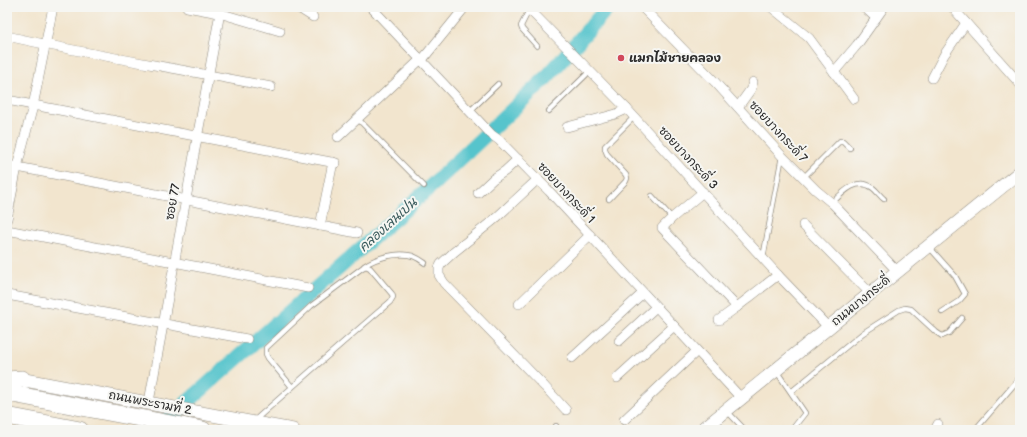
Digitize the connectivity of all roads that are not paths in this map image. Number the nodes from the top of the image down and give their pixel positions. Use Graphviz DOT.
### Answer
graph roads {
  1 [pos="53,7"];
  2 [pos="187,7"];
  3 [pos="297,7"];
  4 [pos="371,7"];
  5 [pos="465,7"];
  6 [pos="642,7"];
  7 [pos="771,7"];
  8 [pos="864,7"];
  9 [pos="884,7"];
  10 [pos="952,7"];
  11 [pos="532,9"];
  12 [pos="220,10"];
  13 [pos="312,17"];
  14 [pos="876,18"];
  15 [pos="966,23"];
  16 [pos="280,30"];
  17 [pos="7,36"];
  18 [pos="46,45"];
  19 [pos="537,46"];
  20 [pos="421,59"];
  21 [pos="590,71"];
  22 [pos="834,72"];
  23 [pos="209,74"];
  24 [pos="932,78"];
  25 [pos="753,82"];
  26 [pos="498,84"];
  27 [pos="1020,84"];
  28 [pos="271,87"];
  29 [pos="854,99"];
  30 [pos="7,100"];
  31 [pos="33,106"];
  32 [pos="738,107"];
  33 [pos="627,109"];
  34 [pos="470,111"];
  35 [pos="549,111"];
  36 [pos="634,117"];
  37 [pos="358,119"];
  38 [pos="567,127"];
  39 [pos="197,136"];
  40 [pos="338,137"];
  41 [pos="850,148"];
  42 [pos="782,156"];
  43 [pos="518,159"];
  44 [pos="7,165"];
  45 [pos="17,167"];
  46 [pos="1020,172"];
  47 [pos="804,177"];
  48 [pos="538,180"];
  49 [pos="424,186"];
  50 [pos="704,192"];
  51 [pos="478,193"];
  52 [pos="652,196"];
  53 [pos="609,199"];
  54 [pos="884,199"];
  55 [pos="186,200"];
  56 [pos="832,203"];
  57 [pos="672,218"];
  58 [pos="7,219"];
  59 [pos="803,225"];
  60 [pos="320,226"];
  61 [pos="7,230"];
  62 [pos="357,233"];
  63 [pos="590,235"];
  64 [pos="929,246"];
  65 [pos="763,258"];
  66 [pos="174,262"];
  67 [pos="425,262"];
  68 [pos="362,268"];
  69 [pos="898,272"];
  70 [pos="778,275"];
  71 [pos="308,288"];
  72 [pos="643,293"];
  73 [pos="871,294"];
  74 [pos="7,295"];
  75 [pos="519,304"];
  76 [pos="656,307"];
  77 [pos="737,307"];
  78 [pos="942,312"];
  79 [pos="962,318"];
  80 [pos="719,320"];
  81 [pos="163,324"];
  82 [pos="674,326"];
  83 [pos="829,328"];
  84 [pos="247,339"];
  85 [pos="619,341"];
  86 [pos="697,351"];
  87 [pos="572,358"];
  88 [pos="776,370"];
  89 [pos="12,378"];
  90 [pos="617,378"];
  91 [pos="1017,381"];
  92 [pos="292,386"];
  93 [pos="791,392"];
  94 [pos="7,393"];
  95 [pos="741,398"];
  96 [pos="7,401"];
  97 [pos="148,402"];
  98 [pos="566,410"];
  99 [pos="726,411"];
  100 [pos="7,416"];
  101 [pos="624,420"];
  102 [pos="252,422"];
  103 [pos="157,425"];
  104 [pos="7,427"];
  105 [pos="21,430"];
  106 [pos="80,430"];
  107 [pos="202,430"];
  108 [pos="293,430"];
  109 [pos="702,430"];
  110 [pos="745,430"];
  111 [pos="794,430"];
  112 [pos="975,430"];
  1 -- 18 [label="street"];
  2 -- 12 [label="street"];
  3 -- 13 [label="street"];
  4 -- 20 [label="street, ซอยบางกระดี่ 1"];
  5 -- 20 [label="street"];
  6 -- 32 [label="street, ซอยบางกระดี่ 7"];
  7 -- 22 [label="street"];
  8 -- 14 [label="street"];
  9 -- 14 [label="street"];
  10 -- 15 [label="street"];
  11 -- 19 [label="lane"];
  11 -- 21 [label="street, ซอยบางกระดี่ 3"];
  12 -- 16 [label="street"];
  12 -- 23 [label="street, ซอย 77"];
  14 -- 22 [label="street"];
  15 -- 24 [label="street"];
  15 -- 27 [label="street"];
  17 -- 18 [label="street"];
  18 -- 23 [label="street"];
  18 -- 31 [label="street"];
  20 -- 34 [label="street, ซอยบางกระดี่ 1"];
  20 -- 37 [label="street"];
  21 -- 33 [label="street, ซอยบางกระดี่ 3"];
  21 -- 35 [label="lane"];
  22 -- 29 [label="street"];
  23 -- 28 [label="street"];
  23 -- 39 [label="street, ซอย 77"];
  25 -- 32 [label="street"];
  26 -- 34 [label="lane"];
  30 -- 31 [label="street"];
  31 -- 39 [label="street"];
  31 -- 45 [label="street"];
  32 -- 42 [label="street, ซอยบางกระดี่ 7"];
  33 -- 36 [label="street, ซอยบางกระดี่ 3"];
  33 -- 38 [label="street"];
  34 -- 43 [label="street, ซอยบางกระดี่ 1"];
  36 -- 50 [label="street, ซอยบางกระดี่ 3"];
  36 -- 53 [label="lane"];
  37 -- 40 [label="street"];
  37 -- 49 [label="lane"];
  39 -- 55 [label="street, ซอย 77"];
  39 -- 60 [label="street"];
  41 -- 47 [label="lane"];
  42 -- 47 [label="street, ซอยบางกระดี่ 7"];
  42 -- 65 [label="lane"];
  43 -- 48 [label="street, ซอยบางกระดี่ 1"];
  43 -- 51 [label="street"];
  44 -- 45 [label="street"];
  45 -- 55 [label="street"];
  45 -- 58 [label="street"];
  46 -- 64 [label="street, ถนนบางกระดี่"];
  47 -- 56 [label="street, ซอยบางกระดี่ 7"];
  48 -- 63 [label="street, ซอยบางกระดี่ 1"];
  48 -- 98 [label="street"];
  50 -- 57 [label="street"];
  50 -- 65 [label="street, ซอยบางกระดี่ 3"];
  52 -- 57 [label="lane"];
  54 -- 56 [label="lane"];
  55 -- 60 [label="street"];
  55 -- 66 [label="street, ซอย 77"];
  56 -- 69 [label="street, ซอยบางกระดี่ 7"];
  57 -- 77 [label="street"];
  59 -- 73 [label="street"];
  60 -- 62 [label="street"];
  61 -- 66 [label="street"];
  63 -- 72 [label="street, ซอยบางกระดี่ 1"];
  63 -- 75 [label="street"];
  64 -- 69 [label="street, ถนนบางกระดี่"];
  64 -- 78 [label="lane"];
  65 -- 70 [label="street, ซอยบางกระดี่ 3"];
  66 -- 71 [label="street"];
  66 -- 81 [label="street, ซอย 77"];
  67 -- 68 [label="lane"];
  68 -- 92 [label="lane"];
  68 -- 92 [label="lane"];
  69 -- 73 [label="street, ถนนบางกระดี่"];
  70 -- 77 [label="street"];
  70 -- 83 [label="street, ซอยบางกระดี่ 3"];
  72 -- 76 [label="street, ซอยบางกระดี่ 1"];
  72 -- 87 [label="street"];
  73 -- 83 [label="street, ถนนบางกระดี่"];
  74 -- 81 [label="street"];
  76 -- 82 [label="street, ซอยบางกระดี่ 1"];
  76 -- 85 [label="street"];
  77 -- 80 [label="street"];
  79 -- 93 [label="lane"];
  81 -- 84 [label="street"];
  81 -- 97 [label="street, ซอย 77"];
  82 -- 86 [label="street, ซอยบางกระดี่ 1"];
  82 -- 90 [label="street"];
  83 -- 88 [label="street, ถนนบางกระดี่"];
  86 -- 95 [label="street, ซอยบางกระดี่ 1"];
  86 -- 101 [label="street"];
  88 -- 93 [label="lane"];
  88 -- 95 [label="street, ถนนบางกระดี่"];
  89 -- 97 [label="street, ถนนพระรามที่ 2"];
  91 -- 112 [label="lane"];
  92 -- 102 [label="lane"];
  93 -- 111 [label="lane"];
  94 -- 103 [label="highway, ถนนพระรามที่ 2"];
  95 -- 99 [label="street, ถนนบางกระดี่"];
  96 -- 103 [label="highway"];
  97 -- 102 [label="street, ถนนพระรามที่ 2"];
  99 -- 109 [label="street, ถนนบางกระดี่"];
  99 -- 110 [label="lane"];
  100 -- 106 [label="highway"];
  102 -- 108 [label="street, ถนนพระรามที่ 2"];
  103 -- 107 [label="highway, ถนนพระรามที่ 2"];
  104 -- 105 [label="highway"];
}
